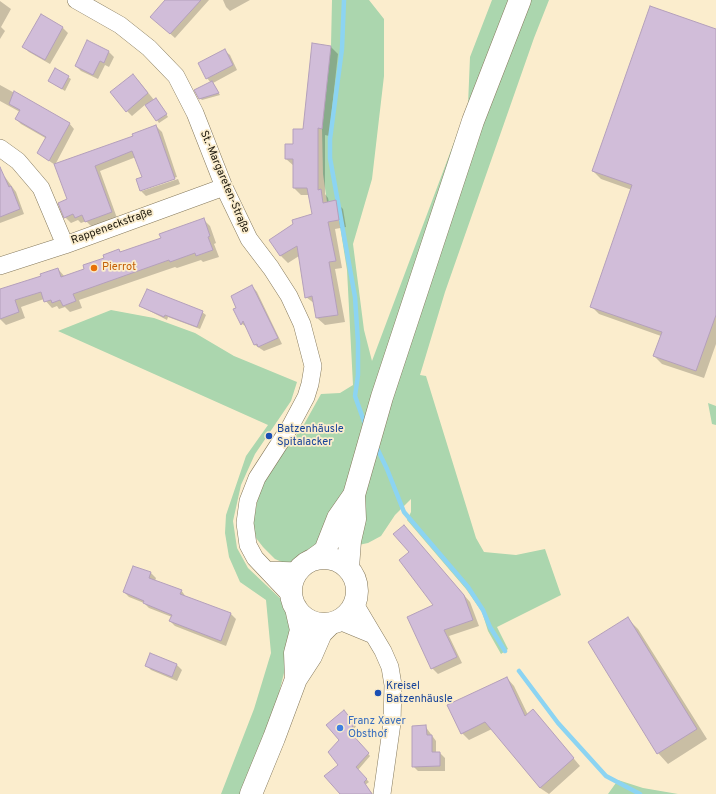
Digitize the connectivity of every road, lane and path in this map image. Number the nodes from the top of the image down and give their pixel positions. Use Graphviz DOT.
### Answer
graph roads {
  1 [pos="76,0"];
  2 [pos="520,0"];
  3 [pos="0,148"];
  4 [pos="224,187"];
  5 [pos="65,245"];
  6 [pos="0,266"];
  7 [pos="354,495"];
  8 [pos="306,565"];
  9 [pos="348,568"];
  10 [pos="268,570"];
  11 [pos="294,602"];
  12 [pos="355,604"];
  13 [pos="334,622"];
  14 [pos="373,635"];
  15 [pos="296,679"];
  16 [pos="250,794"];
  17 [pos="382,794"];
  1 -- 4 [label="street, St.-Margareten-Straße"];
  2 -- 7 [label="main road"];
  3 -- 5 [label="street"];
  4 -- 5 [label="street, Rappeneckstraße"];
  4 -- 10 [label="street, St.-Margareten-Straße"];
  5 -- 6 [label="street, Rappeneckstraße"];
  7 -- 8 [label="main road"];
  7 -- 9 [label="main road"];
  8 -- 9 [label="main road"];
  8 -- 10 [label="street"];
  8 -- 11 [label="main road"];
  9 -- 12 [label="main road"];
  10 -- 11 [label="street, St.-Margareten-Straße"];
  11 -- 13 [label="main road"];
  11 -- 15 [label="main road"];
  12 -- 13 [label="main road"];
  12 -- 14 [label="street"];
  13 -- 14 [label="street"];
  13 -- 15 [label="main road"];
  14 -- 17 [label="street"];
  15 -- 16 [label="main road"];
}
